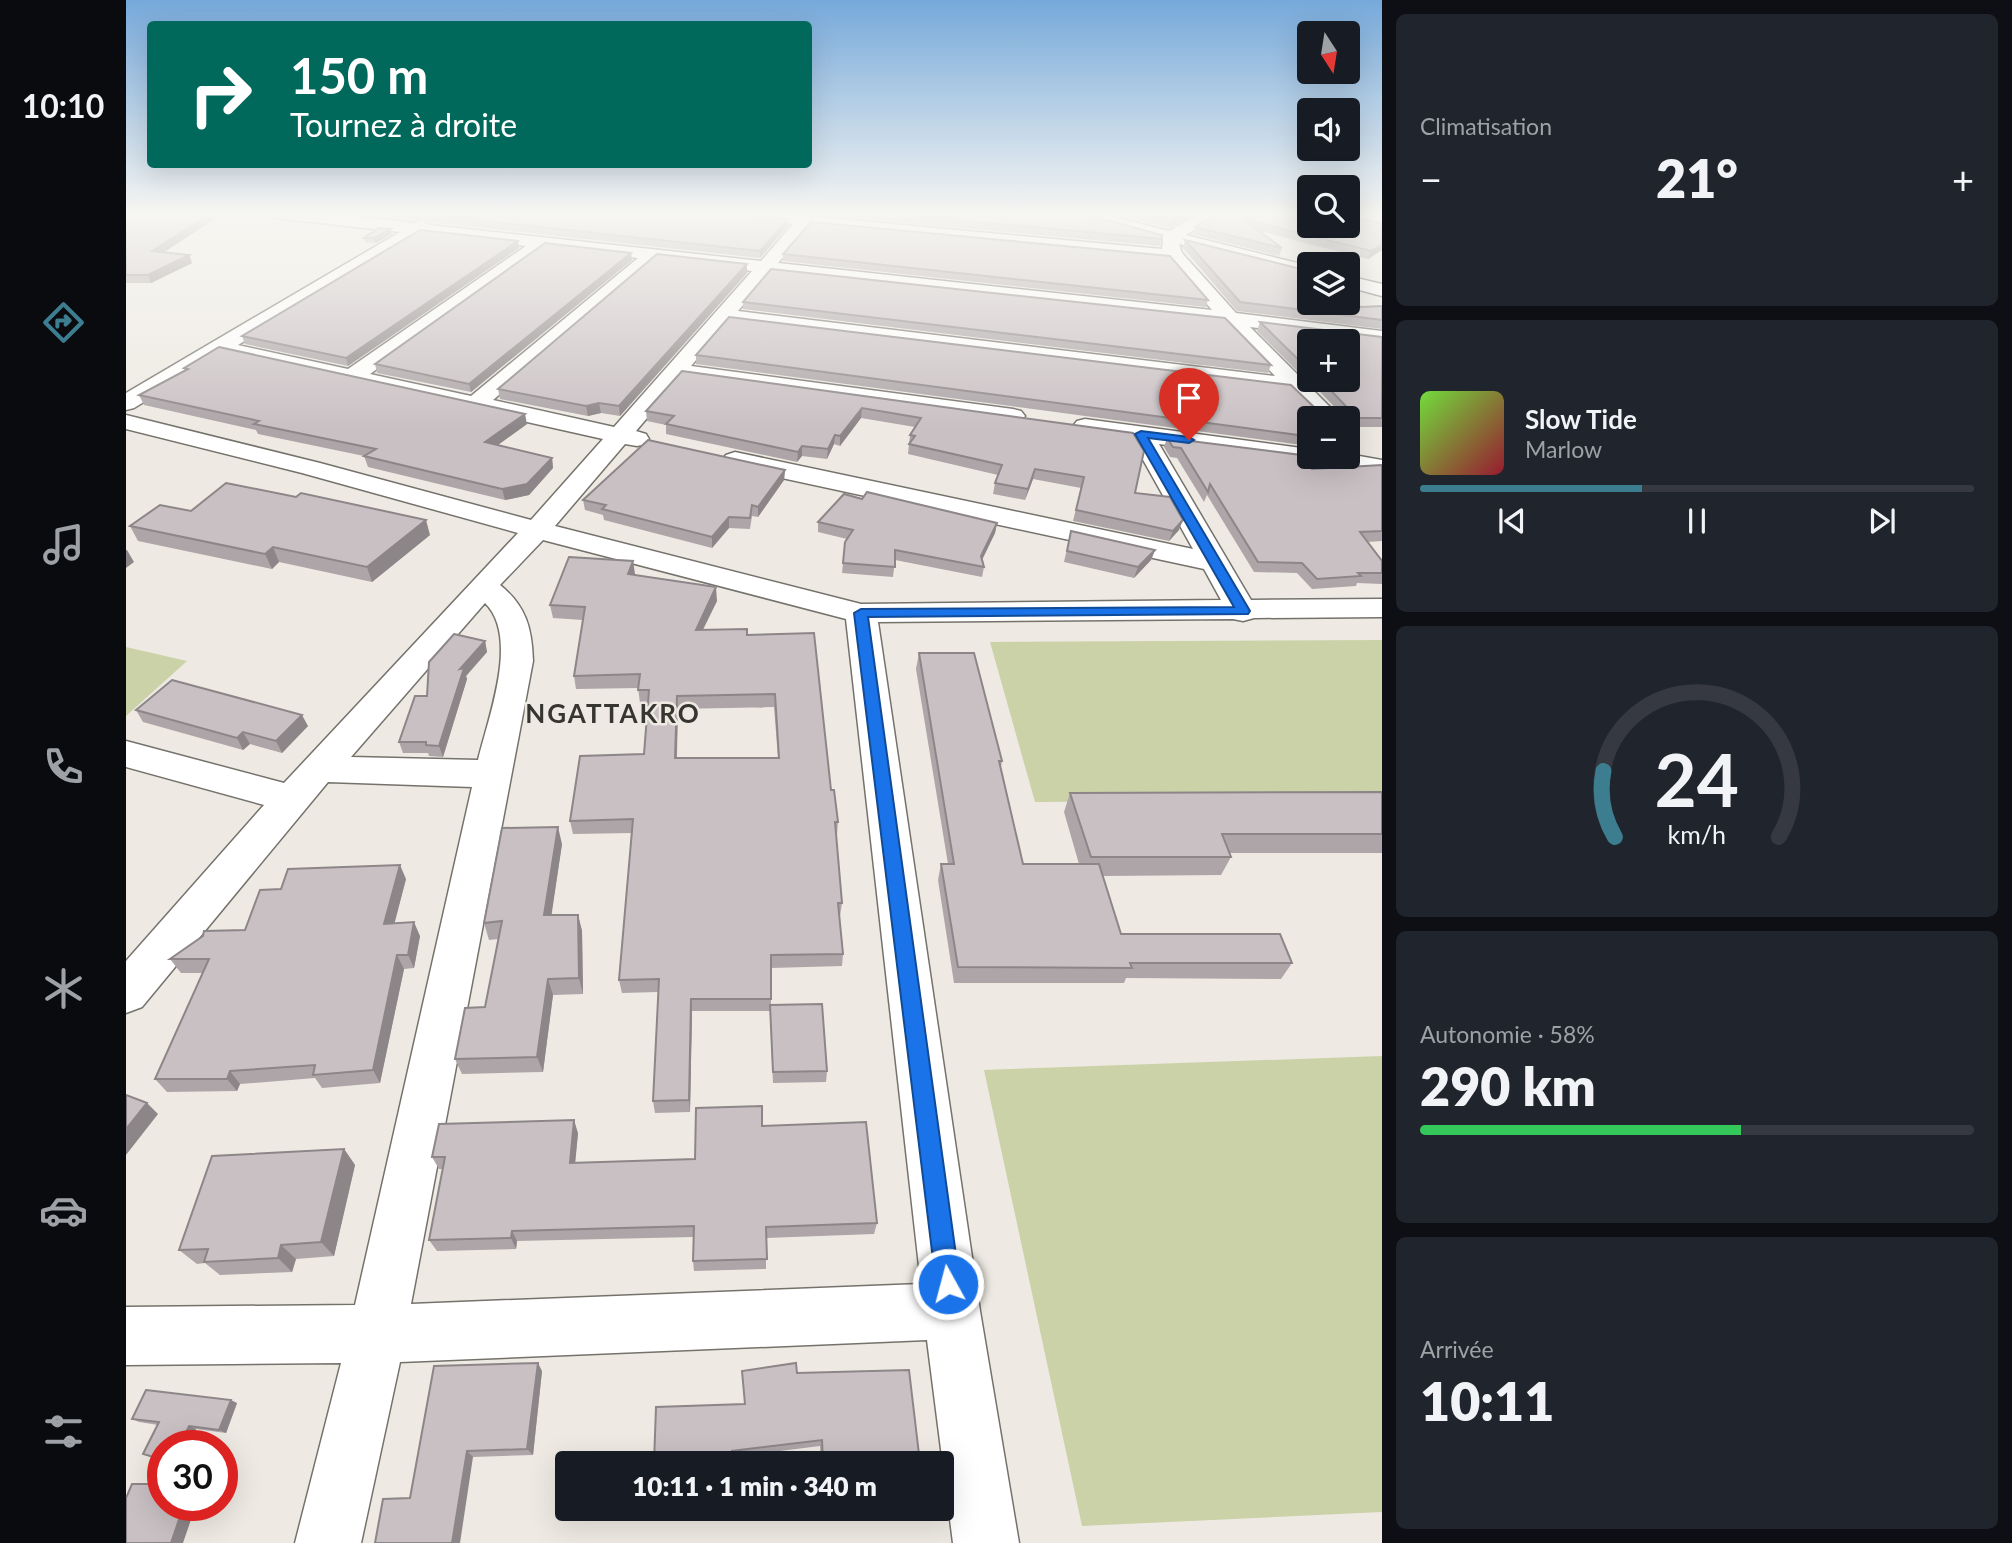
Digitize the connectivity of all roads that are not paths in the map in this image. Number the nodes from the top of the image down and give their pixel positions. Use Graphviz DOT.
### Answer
graph roads {
  1 [pos="323,285"];
  2 [pos="482,285"];
  3 [pos="617,285"];
  4 [pos="749,285"];
  5 [pos="923,285"];
  6 [pos="1204,285"];
  7 [pos="1360,293"];
  8 [pos="1380,312"];
  9 [pos="722,315"];
  10 [pos="1230,318"];
  11 [pos="217,347"];
  12 [pos="674,370"];
  13 [pos="354,376"];
  14 [pos="1297,385"];
  15 [pos="1304,392"];
  16 [pos="126,403"];
  17 [pos="477,403"];
  18 [pos="1317,406"];
  19 [pos="1031,419"];
  20 [pos="126,422"];
  21 [pos="1058,423"];
  22 [pos="1141,434"];
  23 [pos="618,435"];
  24 [pos="658,443"];
  25 [pos="1360,451"];
  26 [pos="712,455"];
  27 [pos="1297,455"];
  28 [pos="1360,467"];
  29 [pos="1378,470"];
  30 [pos="537,530"];
  31 [pos="1213,562"];
  32 [pos="483,586"];
  33 [pos="1382,608"];
  34 [pos="1243,611"];
  35 [pos="861,613"];
  36 [pos="126,754"];
  37 [pos="318,769"];
  38 [pos="493,774"];
  39 [pos="292,799"];
  40 [pos="126,993"];
  41 [pos="952,1311"];
  42 [pos="377,1334"];
  43 [pos="126,1336"];
  44 [pos="328,1543"];
  45 [pos="986,1543"];
  1 -- 11 [label="street"];
  2 -- 13 [label="street"];
  3 -- 17 [label="street"];
  4 -- 9 [label="street"];
  5 -- 10 [label="street"];
  6 -- 10 [label="street"];
  7 -- 8 [label="street"];
  8 -- 10 [label="street"];
  9 -- 12 [label="street"];
  9 -- 14 [label="street"];
  10 -- 14 [label="street"];
  11 -- 13 [label="street"];
  11 -- 16 [label="street"];
  12 -- 19 [label="street"];
  12 -- 23 [label="street"];
  13 -- 17 [label="street"];
  15 -- 18 [label="street"];
  17 -- 23 [label="street"];
  20 -- 30 [label="street"];
  21 -- 22 [label="street"];
  22 -- 27 [label="street"];
  22 -- 31 [label="street"];
  23 -- 24 [label="street"];
  23 -- 30 [label="street"];
  25 -- 29 [label="street"];
  26 -- 31 [label="street"];
  28 -- 29 [label="street"];
  30 -- 32 [label="street"];
  30 -- 35 [label="street"];
  31 -- 34 [label="street"];
  32 -- 37 [label="street"];
  32 -- 38 [label="street"];
  33 -- 34 [label="street"];
  34 -- 35 [label="street"];
  35 -- 41 [label="street"];
  36 -- 39 [label="street"];
  37 -- 38 [label="street"];
  37 -- 39 [label="street"];
  38 -- 42 [label="street"];
  39 -- 40 [label="street"];
  41 -- 42 [label="street"];
  41 -- 45 [label="street"];
  42 -- 43 [label="street"];
  42 -- 44 [label="street"];
}
